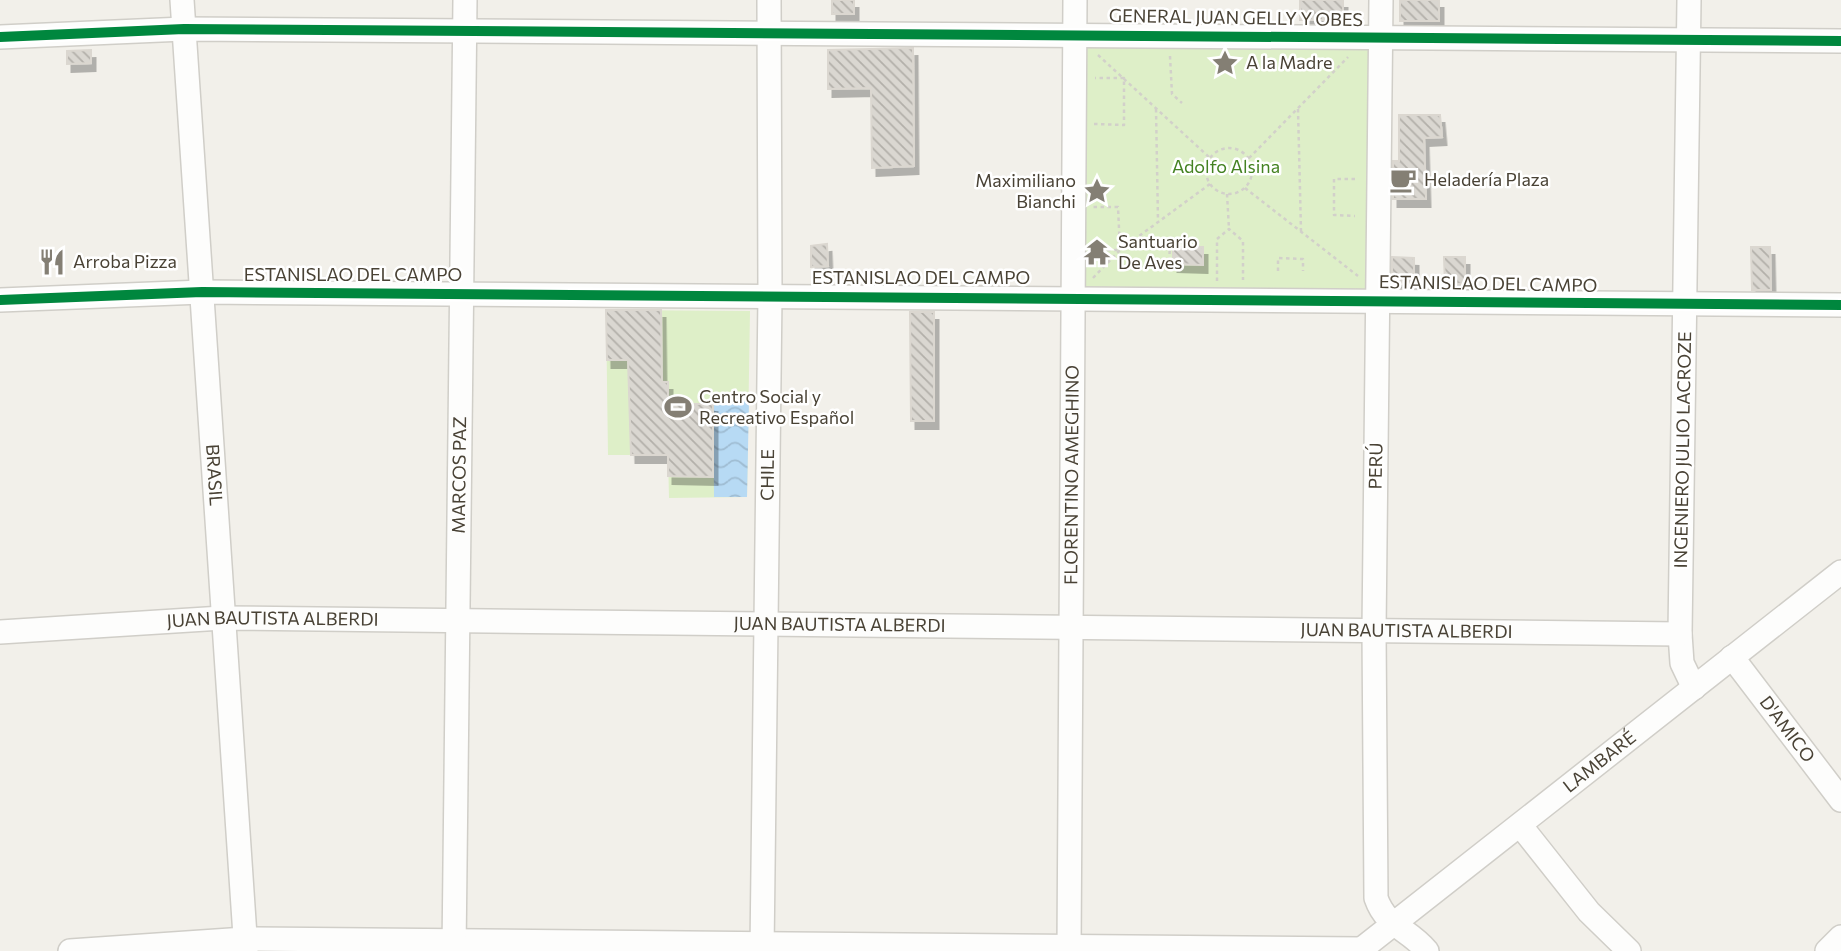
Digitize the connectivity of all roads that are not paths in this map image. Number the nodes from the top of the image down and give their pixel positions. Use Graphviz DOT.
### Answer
graph roads {
  1 [pos="182,0"];
  2 [pos="465,0"];
  3 [pos="769,0"];
  4 [pos="1074,0"];
  5 [pos="1381,0"];
  6 [pos="1689,0"];
  7 [pos="184,29"];
  8 [pos="464,31"];
  9 [pos="769,32"];
  10 [pos="1074,34"];
  11 [pos="0,37"];
  12 [pos="1380,37"];
  13 [pos="1688,39"];
  14 [pos="1841,41"];
  15 [pos="202,292"];
  16 [pos="459,292"];
  17 [pos="770,295"];
  18 [pos="1073,297"];
  19 [pos="0,300"];
  20 [pos="1378,300"];
  21 [pos="1686,304"];
  22 [pos="1841,305"];
  23 [pos="1841,572"];
  24 [pos="222,618"];
  25 [pos="457,620"];
  26 [pos="765,624"];
  27 [pos="1071,628"];
  28 [pos="1374,631"];
  29 [pos="0,632"];
  30 [pos="1681,634"];
  31 [pos="1732,657"];
  32 [pos="1694,688"];
  33 [pos="1841,800"];
  34 [pos="1520,825"];
  35 [pos="1394,925"];
  36 [pos="1841,937"];
  37 [pos="246,945"];
  38 [pos="454,945"];
  39 [pos="762,947"];
  40 [pos="1069,949"];
  41 [pos="1360,950"];
  42 [pos="70,951"];
  43 [pos="1427,951"];
  44 [pos="1629,951"];
  45 [pos="1827,951"];
  1 -- 7 [label="street, BRASIL"];
  2 -- 8 [label="street, MARCOS PAZ"];
  3 -- 9 [label="street, CHILE"];
  4 -- 10 [label="street, FLORENTINO AMEGHINO"];
  5 -- 12 [label="street, PERÚ"];
  6 -- 13 [label="street, INGENIERO JULIO LACROZE"];
  7 -- 8 [label="street, GENERAL JUAN GELLY Y OBES"];
  7 -- 11 [label="street, GENERAL JUAN GELLY Y OBES"];
  7 -- 15 [label="street, BRASIL"];
  8 -- 9 [label="street, GENERAL JUAN GELLY Y OBES"];
  8 -- 16 [label="street, MARCOS PAZ"];
  9 -- 10 [label="street, GENERAL JUAN GELLY Y OBES"];
  9 -- 17 [label="street, CHILE"];
  10 -- 12 [label="street, GENERAL JUAN GELLY Y OBES"];
  10 -- 18 [label="street, FLORENTINO AMEGHINO"];
  12 -- 13 [label="street, GENERAL JUAN GELLY Y OBES"];
  12 -- 20 [label="street, PERÚ"];
  13 -- 14 [label="street, GENERAL JUAN GELLY Y OBES"];
  13 -- 21 [label="street, INGENIERO JULIO LACROZE"];
  15 -- 16 [label="street, ESTANISLAO DEL CAMPO"];
  15 -- 19 [label="street, ESTANISLAO DEL CAMPO"];
  15 -- 24 [label="street, BRASIL"];
  16 -- 17 [label="street, ESTANISLAO DEL CAMPO"];
  16 -- 25 [label="street, MARCOS PAZ"];
  17 -- 18 [label="street, ESTANISLAO DEL CAMPO"];
  17 -- 26 [label="street, CHILE"];
  18 -- 20 [label="street, ESTANISLAO DEL CAMPO"];
  18 -- 27 [label="street, FLORENTINO AMEGHINO"];
  20 -- 21 [label="street, ESTANISLAO DEL CAMPO"];
  20 -- 28 [label="street, PERÚ"];
  21 -- 22 [label="street, ESTANISLAO DEL CAMPO"];
  21 -- 30 [label="street, INGENIERO JULIO LACROZE"];
  23 -- 31 [label="street, LAMBARÉ"];
  24 -- 25 [label="street, JUAN BAUTISTA ALBERDI"];
  24 -- 29 [label="street, JUAN BAUTISTA ALBERDI"];
  24 -- 37 [label="street, BRASIL"];
  25 -- 26 [label="street, JUAN BAUTISTA ALBERDI"];
  25 -- 38 [label="street, MARCOS PAZ"];
  26 -- 27 [label="street, JUAN BAUTISTA ALBERDI"];
  26 -- 39 [label="street, CHILE"];
  27 -- 28 [label="street, JUAN BAUTISTA ALBERDI"];
  27 -- 40 [label="street, FLORENTINO AMEGHINO"];
  28 -- 30 [label="street, JUAN BAUTISTA ALBERDI"];
  28 -- 35 [label="street, PERÚ"];
  30 -- 32 [label="street, INGENIERO JULIO LACROZE"];
  31 -- 32 [label="street, LAMBARÉ"];
  31 -- 33 [label="street, D'AMICO"];
  32 -- 34 [label="street, LAMBARÉ"];
  34 -- 35 [label="street, LAMBARÉ"];
  34 -- 44 [label="street"];
  35 -- 41 [label="street, LAMBARÉ"];
  35 -- 43 [label="street"];
  36 -- 45 [label="street"];
  37 -- 38 [label="street"];
  37 -- 42 [label="street"];
  38 -- 39 [label="street"];
  39 -- 40 [label="street"];
  40 -- 41 [label="street"];
}
